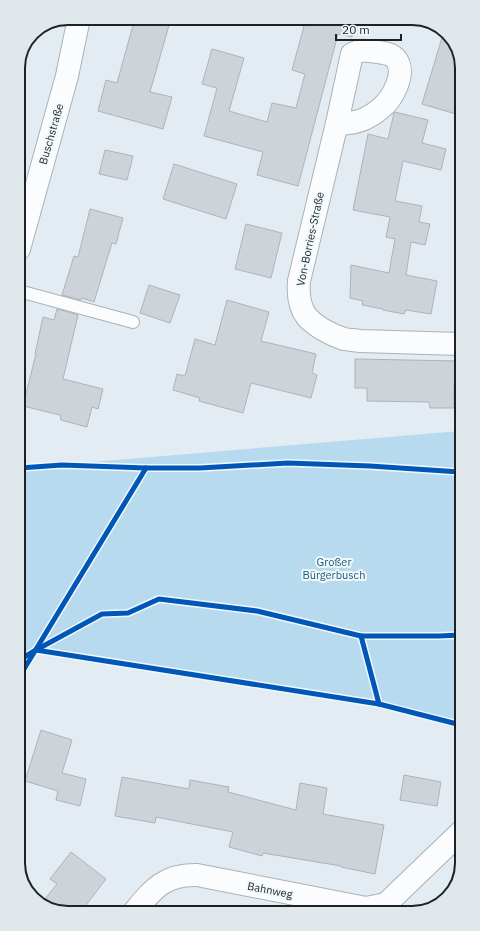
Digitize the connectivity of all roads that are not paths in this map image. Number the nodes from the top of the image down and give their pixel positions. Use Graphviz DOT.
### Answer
graph roads {
  1 [pos="78,25"];
  2 [pos="337,123"];
  3 [pos="25,227"];
  4 [pos="25,293"];
  5 [pos="133,322"];
  6 [pos="455,344"];
  7 [pos="455,838"];
  8 [pos="139,906"];
  9 [pos="356,906"];
  10 [pos="377,906"];
  1 -- 3 [label="street, Buschstraße"];
  2 -- 6 [label="street, Von-Borries-Straße"];
  4 -- 5 [label="lane"];
  7 -- 10 [label="street, Bahnweg"];
  8 -- 9 [label="street, Bahnweg"];
}
